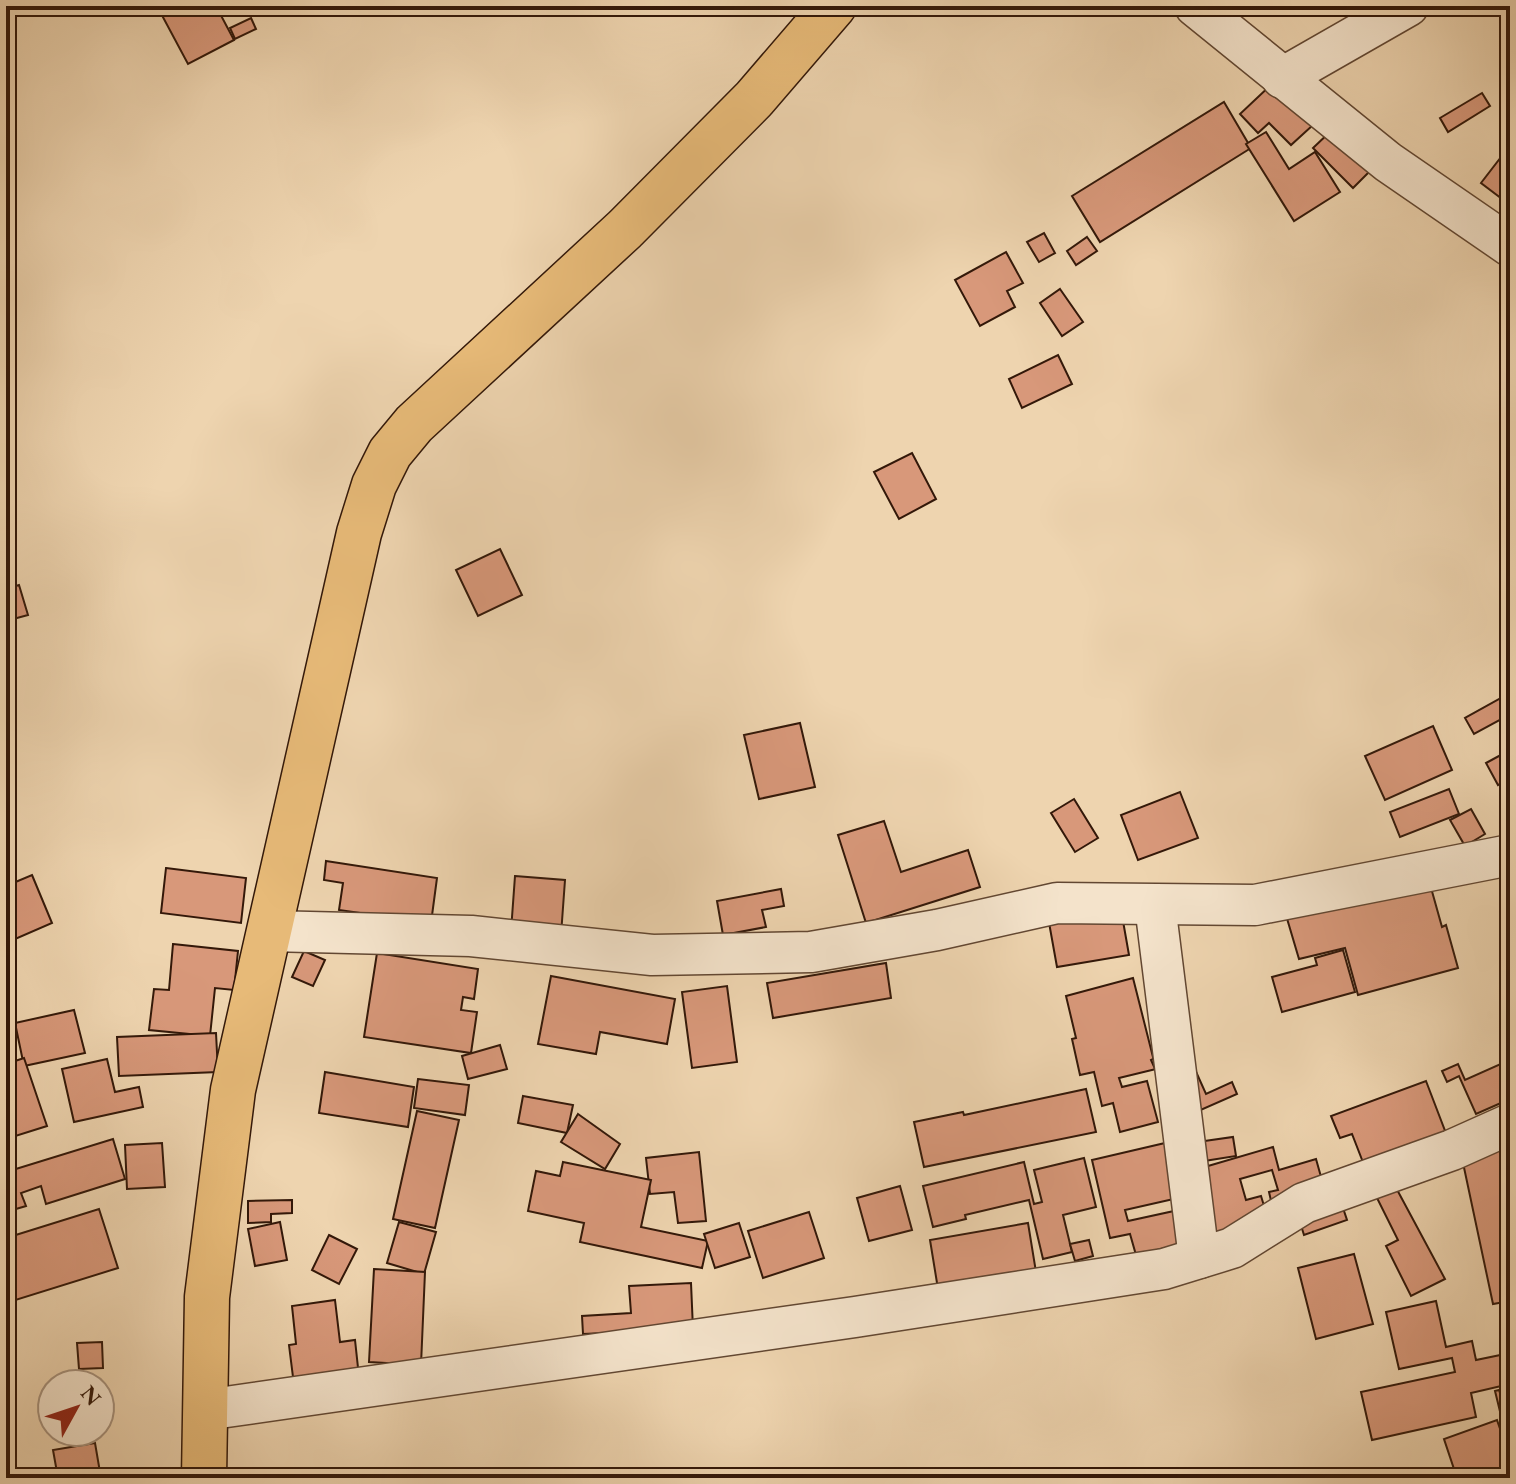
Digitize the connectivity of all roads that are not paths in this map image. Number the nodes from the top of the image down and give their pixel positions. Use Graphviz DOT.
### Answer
graph roads {
  1 [pos="834,6"];
  2 [pos="1195,6"];
  3 [pos="1408,6"];
  4 [pos="1282,78"];
  5 [pos="1510,246"];
  6 [pos="1510,855"];
  7 [pos="1155,905"];
  8 [pos="269,931"];
  9 [pos="1510,1124"];
  10 [pos="1199,1258"];
  11 [pos="205,1410"];
  12 [pos="204,1478"];
  1 -- 8 [label="main road"];
  2 -- 4 [label="street"];
  3 -- 4 [label="street"];
  4 -- 5 [label="street"];
  6 -- 7 [label="street"];
  7 -- 8 [label="street"];
  7 -- 10 [label="street"];
  8 -- 11 [label="main road"];
  9 -- 10 [label="street"];
  10 -- 11 [label="street"];
  11 -- 12 [label="main road"];
}
